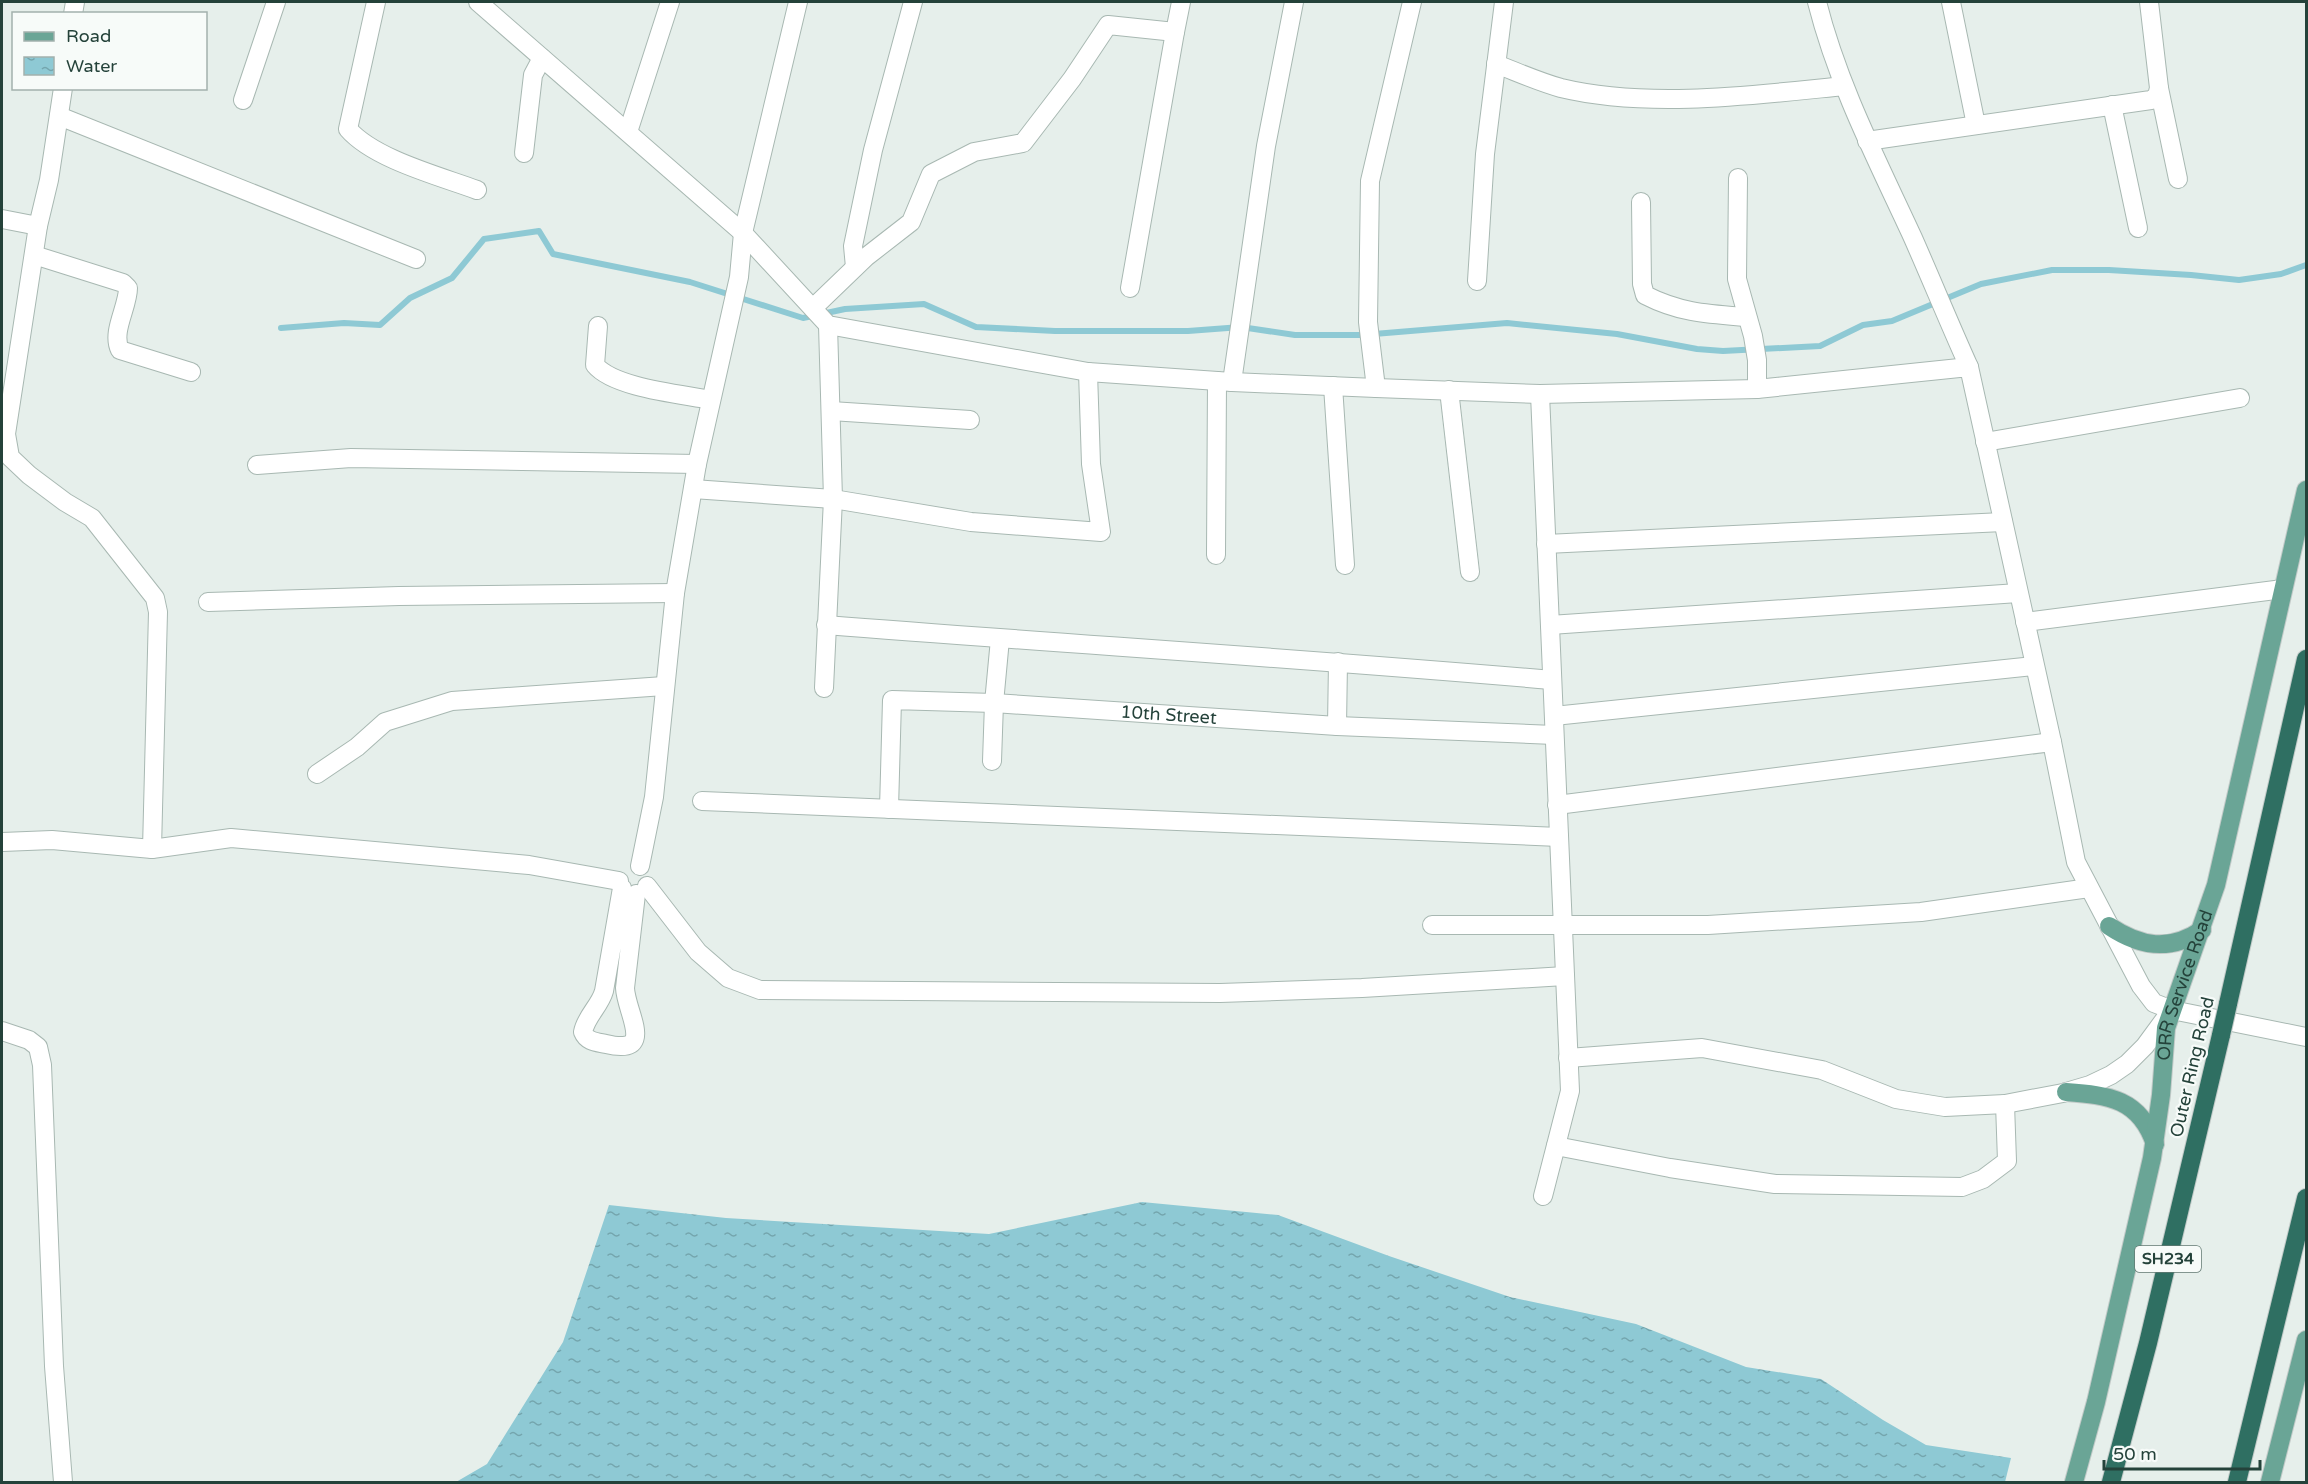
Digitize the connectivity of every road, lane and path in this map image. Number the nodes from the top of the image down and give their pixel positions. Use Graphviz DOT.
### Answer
graph roads {
  1 [pos="276,2"];
  2 [pos="376,2"];
  3 [pos="478,2"];
  4 [pos="670,2"];
  5 [pos="798,2"];
  6 [pos="913,2"];
  7 [pos="1181,2"];
  8 [pos="1294,2"];
  9 [pos="1412,2"];
  10 [pos="1504,2"];
  11 [pos="1816,2"];
  12 [pos="1951,2"];
  13 [pos="2149,2"];
  14 [pos="1175,32"];
  15 [pos="542,57"];
  16 [pos="1496,64"];
  17 [pos="1844,86"];
  18 [pos="2159,88"];
  19 [pos="63,90"];
  20 [pos="243,100"];
  21 [pos="2112,105"];
  22 [pos="59,116"];
  23 [pos="1976,125"];
  24 [pos="628,132"];
  25 [pos="1867,141"];
  26 [pos="525,153"];
  27 [pos="1738,178"];
  28 [pos="2178,178"];
  29 [pos="477,190"];
  30 [pos="1641,202"];
  31 [pos="2,219"];
  32 [pos="38,226"];
  33 [pos="2138,228"];
  34 [pos="743,232"];
  35 [pos="34,255"];
  36 [pos="416,259"];
  37 [pos="855,267"];
  38 [pos="1478,281"];
  39 [pos="1130,288"];
  40 [pos="820,316"];
  41 [pos="1747,317"];
  42 [pos="598,326"];
  43 [pos="1969,368"];
  44 [pos="191,372"];
  45 [pos="1088,372"];
  46 [pos="1224,382"];
  47 [pos="1333,386"];
  48 [pos="1376,388"];
  49 [pos="1757,389"];
  50 [pos="1449,390"];
  51 [pos="1540,394"];
  52 [pos="2240,398"];
  53 [pos="711,400"];
  54 [pos="831,411"];
  55 [pos="970,420"];
  56 [pos="1985,442"];
  57 [pos="697,464"];
  58 [pos="256,465"];
  59 [pos="693,489"];
  60 [pos="2307,490"];
  61 [pos="833,499"];
  62 [pos="2002,522"];
  63 [pos="1546,544"];
  64 [pos="1216,555"];
  65 [pos="1345,565"];
  66 [pos="1470,572"];
  67 [pos="2283,589"];
  68 [pos="675,593"];
  69 [pos="2018,593"];
  70 [pos="208,602"];
  71 [pos="2025,622"];
  72 [pos="826,625"];
  73 [pos="1550,625"];
  74 [pos="1000,639"];
  75 [pos="2307,659"];
  76 [pos="1338,662"];
  77 [pos="2034,666"];
  78 [pos="1552,680"];
  79 [pos="664,686"];
  80 [pos="824,688"];
  81 [pos="994,703"];
  82 [pos="1554,716"];
  83 [pos="1337,726"];
  84 [pos="1554,735"];
  85 [pos="2052,742"];
  86 [pos="992,761"];
  87 [pos="316,774"];
  88 [pos="702,801"];
  89 [pos="1557,804"];
  90 [pos="889,809"];
  91 [pos="1559,837"];
  92 [pos="2,842"];
  93 [pos="152,849"];
  94 [pos="640,866"];
  95 [pos="631,887"];
  96 [pos="2089,888"];
  97 [pos="1432,925"];
  98 [pos="1563,925"];
  99 [pos="2109,926"];
  100 [pos="2202,930"];
  101 [pos="1565,976"];
  102 [pos="2172,1010"];
  103 [pos="2,1031"];
  104 [pos="2307,1037"];
  105 [pos="1568,1058"];
  106 [pos="2066,1092"];
  107 [pos="2005,1104"];
  108 [pos="2155,1144"];
  109 [pos="1556,1146"];
  110 [pos="1543,1196"];
  111 [pos="2307,1198"];
  112 [pos="2307,1340"];
  113 [pos="63,1482"];
  114 [pos="2074,1482"];
  115 [pos="2112,1482"];
  116 [pos="2237,1482"];
  117 [pos="2270,1482"];
  1 -- 20 [label="street"];
  2 -- 29 [label="street"];
  3 -- 15 [label="street"];
  4 -- 24 [label="street"];
  5 -- 34 [label="street"];
  6 -- 37 [label="street"];
  7 -- 14 [label="street"];
  8 -- 46 [label="street"];
  9 -- 48 [label="street"];
  10 -- 16 [label="street"];
  11 -- 17 [label="street"];
  12 -- 23 [label="street"];
  13 -- 18 [label="street"];
  14 -- 37 [label="street"];
  14 -- 39 [label="street"];
  15 -- 24 [label="street"];
  15 -- 26 [label="street"];
  16 -- 17 [label="street"];
  16 -- 38 [label="street"];
  17 -- 25 [label="street"];
  18 -- 21 [label="street"];
  18 -- 28 [label="street"];
  19 -- 22 [label="street"];
  21 -- 23 [label="street"];
  21 -- 33 [label="street"];
  22 -- 32 [label="street"];
  22 -- 36 [label="street"];
  23 -- 25 [label="street"];
  24 -- 34 [label="street"];
  25 -- 43 [label="street"];
  27 -- 41 [label="street"];
  30 -- 41 [label="street"];
  31 -- 32 [label="street"];
  32 -- 35 [label="street"];
  34 -- 40 [label="street"];
  34 -- 53 [label="street"];
  35 -- 44 [label="street"];
  35 -- 93 [label="street"];
  37 -- 40 [label="street"];
  40 -- 45 [label="street"];
  40 -- 54 [label="street"];
  41 -- 49 [label="street"];
  42 -- 53 [label="street"];
  43 -- 49 [label="street"];
  43 -- 56 [label="street"];
  45 -- 46 [label="street"];
  45 -- 61 [label="street"];
  46 -- 47 [label="street"];
  46 -- 64 [label="street"];
  47 -- 48 [label="street"];
  47 -- 65 [label="street"];
  48 -- 50 [label="street"];
  49 -- 51 [label="street"];
  50 -- 51 [label="street"];
  50 -- 66 [label="street"];
  51 -- 63 [label="street"];
  52 -- 56 [label="street"];
  53 -- 57 [label="street"];
  54 -- 55 [label="street"];
  54 -- 61 [label="street"];
  56 -- 62 [label="street"];
  57 -- 58 [label="street"];
  57 -- 59 [label="street"];
  59 -- 61 [label="street"];
  59 -- 68 [label="street"];
  60 -- 67 [label="main road, ORR Service Road"];
  61 -- 72 [label="street"];
  62 -- 63 [label="street"];
  62 -- 69 [label="street"];
  63 -- 73 [label="street"];
  67 -- 71 [label="street"];
  67 -- 100 [label="main road, ORR Service Road"];
  68 -- 70 [label="street"];
  68 -- 79 [label="street"];
  69 -- 71 [label="street"];
  69 -- 73 [label="street"];
  71 -- 77 [label="street"];
  72 -- 74 [label="street"];
  72 -- 80 [label="street"];
  73 -- 78 [label="street"];
  74 -- 76 [label="street"];
  74 -- 81 [label="street"];
  75 -- 115 [label="highway, Outer Ring Road / SH234, bridge"];
  76 -- 78 [label="street"];
  76 -- 83 [label="street"];
  77 -- 82 [label="street"];
  77 -- 85 [label="street"];
  78 -- 82 [label="street"];
  79 -- 87 [label="street"];
  79 -- 94 [label="street"];
  81 -- 83 [label="street, 10th Street"];
  81 -- 86 [label="street"];
  81 -- 90 [label="street, 10th Street"];
  82 -- 84 [label="street"];
  83 -- 84 [label="street, 10th Street"];
  84 -- 89 [label="street"];
  85 -- 89 [label="street"];
  85 -- 96 [label="street"];
  88 -- 90 [label="street"];
  89 -- 91 [label="street"];
  90 -- 91 [label="street"];
  91 -- 98 [label="street"];
  92 -- 93 [label="street"];
  93 -- 95 [label="street"];
  94 -- 95 [label="street"];
  94 -- 95 [label="street"];
  95 -- 95 [label="street"];
  95 -- 101 [label="street"];
  96 -- 98 [label="street"];
  96 -- 99 [label="street"];
  97 -- 98 [label="street"];
  98 -- 101 [label="street"];
  99 -- 100 [label="main road"];
  99 -- 102 [label="street"];
  100 -- 102 [label="main road, ORR Service Road"];
  101 -- 105 [label="street"];
  102 -- 104 [label="street"];
  102 -- 106 [label="street"];
  102 -- 108 [label="main road, ORR Service Road"];
  103 -- 113 [label="street"];
  105 -- 107 [label="street"];
  105 -- 109 [label="street"];
  106 -- 107 [label="street"];
  106 -- 108 [label="main road"];
  107 -- 109 [label="street"];
  108 -- 114 [label="main road, ORR Service Road"];
  109 -- 110 [label="street"];
  111 -- 116 [label="highway"];
  112 -- 117 [label="main road"];
}
